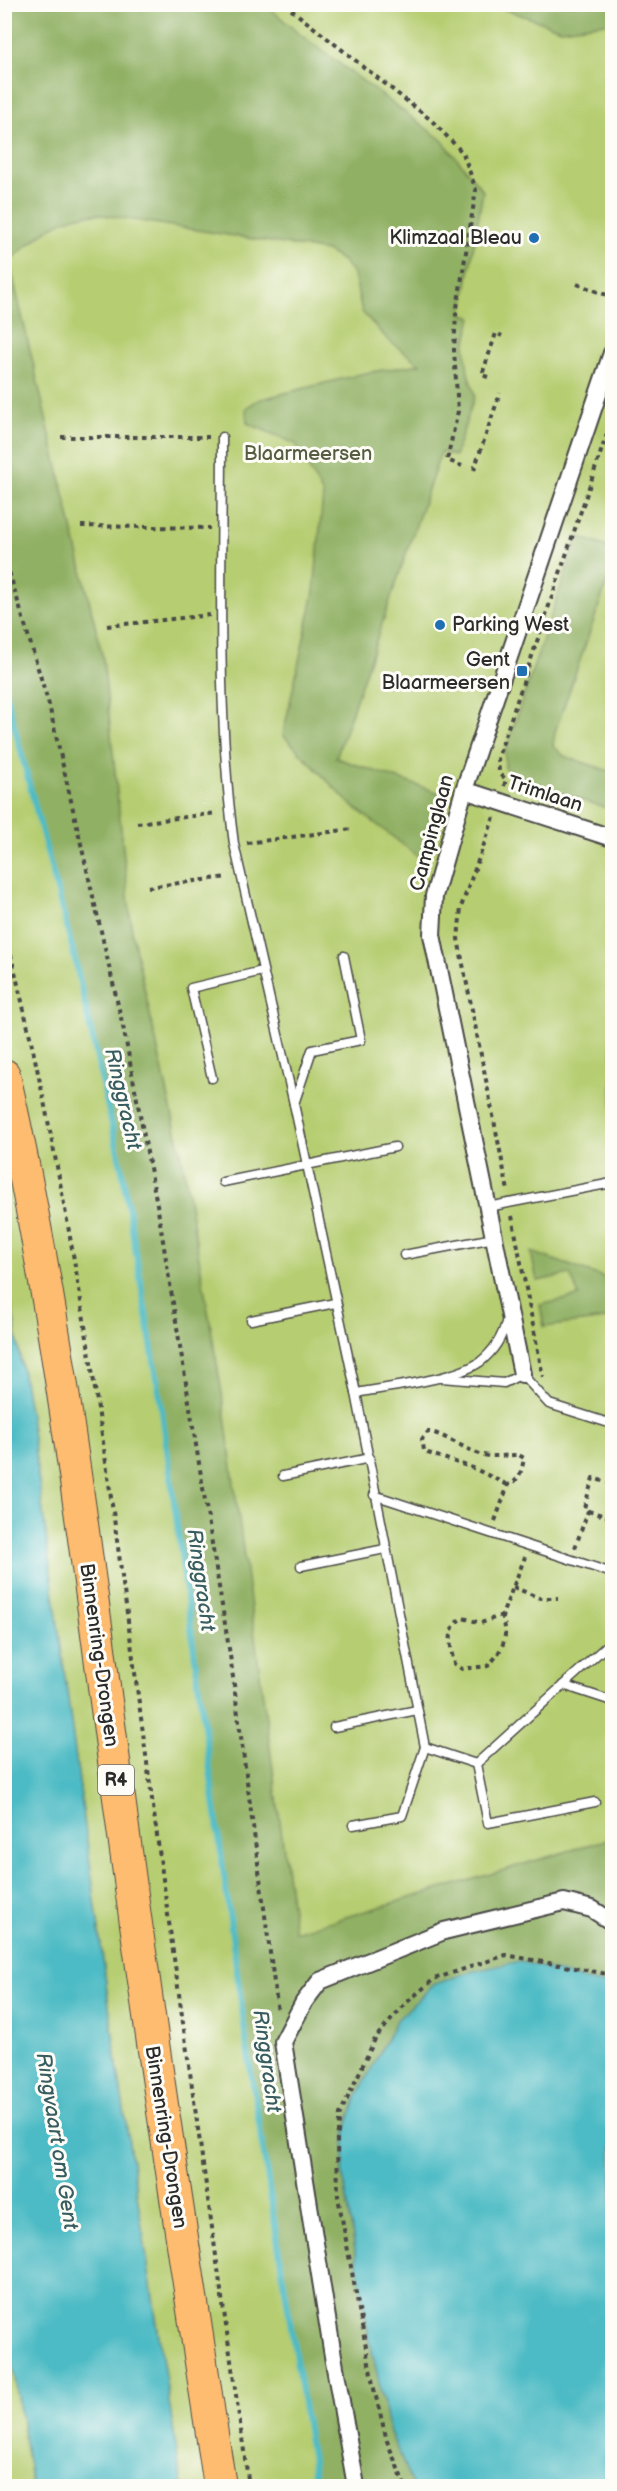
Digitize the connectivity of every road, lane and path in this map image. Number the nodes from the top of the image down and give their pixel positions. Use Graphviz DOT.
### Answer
graph roads {
  1 [pos="284,4"];
  2 [pos="577,284"];
  3 [pos="612,297"];
  4 [pos="502,336"];
  5 [pos="612,353"];
  6 [pos="488,377"];
  7 [pos="500,393"];
  8 [pos="612,418"];
  9 [pos="222,436"];
  10 [pos="61,437"];
  11 [pos="462,466"];
  12 [pos="474,470"];
  13 [pos="81,526"];
  14 [pos="222,528"];
  15 [pos="4,555"];
  16 [pos="222,613"];
  17 [pos="107,626"];
  18 [pos="504,788"];
  19 [pos="464,790"];
  20 [pos="497,810"];
  21 [pos="230,811"];
  22 [pos="137,823"];
  23 [pos="352,829"];
  24 [pos="612,838"];
  25 [pos="234,844"];
  26 [pos="240,875"];
  27 [pos="148,887"];
  28 [pos="4,928"];
  29 [pos="344,956"];
  30 [pos="262,971"];
  31 [pos="4,1075"];
  32 [pos="212,1078"];
  33 [pos="294,1104"];
  34 [pos="395,1147"];
  35 [pos="307,1165"];
  36 [pos="223,1182"];
  37 [pos="612,1183"];
  38 [pos="510,1202"];
  39 [pos="488,1207"];
  40 [pos="494,1238"];
  41 [pos="404,1255"];
  42 [pos="335,1304"];
  43 [pos="509,1313"];
  44 [pos="251,1320"];
  45 [pos="522,1374"];
  46 [pos="435,1377"];
  47 [pos="356,1393"];
  48 [pos="549,1404"];
  49 [pos="612,1424"];
  50 [pos="370,1458"];
  51 [pos="283,1476"];
  52 [pos="612,1484"];
  53 [pos="508,1485"];
  54 [pos="374,1495"];
  55 [pos="588,1511"];
  56 [pos="612,1518"];
  57 [pos="490,1533"];
  58 [pos="529,1545"];
  59 [pos="385,1549"];
  60 [pos="571,1559"];
  61 [pos="301,1566"];
  62 [pos="612,1573"];
  63 [pos="513,1587"];
  64 [pos="558,1598"];
  65 [pos="502,1615"];
  66 [pos="612,1641"];
  67 [pos="563,1685"];
  68 [pos="612,1701"];
  69 [pos="417,1710"];
  70 [pos="334,1727"];
  71 [pos="425,1747"];
  72 [pos="476,1764"];
  73 [pos="595,1802"];
  74 [pos="354,1825"];
  75 [pos="612,1922"];
  76 [pos="612,1968"];
  77 [pos="283,2042"];
  78 [pos="220,2487"];
  79 [pos="249,2487"];
  80 [pos="356,2487"];
  81 [pos="405,2487"];
  1 -- 11 [label="path"];
  2 -- 3 [label="path"];
  4 -- 6 [label="path"];
  5 -- 19 [label="street, Campinglaan"];
  7 -- 12 [label="path"];
  8 -- 18 [label="path"];
  9 -- 10 [label="path"];
  9 -- 14 [label="lane"];
  13 -- 14 [label="path"];
  14 -- 16 [label="lane"];
  15 -- 77 [label="path"];
  16 -- 17 [label="path"];
  16 -- 21 [label="lane"];
  19 -- 24 [label="street, Trimlaan"];
  19 -- 39 [label="street, Campinglaan"];
  20 -- 38 [label="path"];
  21 -- 22 [label="path"];
  21 -- 25 [label="lane"];
  23 -- 25 [label="path"];
  25 -- 26 [label="lane"];
  26 -- 27 [label="path"];
  26 -- 30 [label="lane"];
  28 -- 79 [label="path"];
  29 -- 33 [label="lane"];
  30 -- 32 [label="lane"];
  30 -- 33 [label="lane"];
  31 -- 78 [label="highway, Binnenring-Drongen / R4"];
  33 -- 35 [label="lane"];
  34 -- 35 [label="lane"];
  35 -- 36 [label="lane"];
  35 -- 42 [label="lane"];
  37 -- 38 [label="lane"];
  38 -- 39 [label="lane"];
  38 -- 48 [label="path"];
  39 -- 40 [label="street, Campinglaan"];
  40 -- 41 [label="lane"];
  40 -- 43 [label="street, Campinglaan"];
  42 -- 44 [label="lane"];
  42 -- 47 [label="lane"];
  43 -- 45 [label="street, Campinglaan"];
  43 -- 46 [label="lane"];
  45 -- 46 [label="lane"];
  45 -- 48 [label="lane"];
  46 -- 47 [label="lane"];
  47 -- 50 [label="lane"];
  48 -- 49 [label="lane"];
  50 -- 51 [label="lane"];
  50 -- 54 [label="lane"];
  52 -- 55 [label="path"];
  53 -- 53 [label="path"];
  53 -- 57 [label="path"];
  54 -- 57 [label="lane"];
  54 -- 59 [label="lane"];
  55 -- 56 [label="path"];
  55 -- 60 [label="path"];
  57 -- 58 [label="lane"];
  58 -- 60 [label="lane"];
  58 -- 63 [label="path"];
  59 -- 61 [label="lane"];
  59 -- 69 [label="lane"];
  60 -- 62 [label="lane"];
  63 -- 64 [label="path"];
  63 -- 65 [label="path"];
  65 -- 65 [label="path"];
  66 -- 67 [label="lane"];
  67 -- 68 [label="lane"];
  67 -- 72 [label="lane"];
  69 -- 70 [label="lane"];
  69 -- 71 [label="lane"];
  71 -- 72 [label="lane"];
  71 -- 74 [label="lane"];
  72 -- 73 [label="lane"];
  75 -- 77 [label="street"];
  76 -- 81 [label="path"];
  77 -- 80 [label="street"];
}
